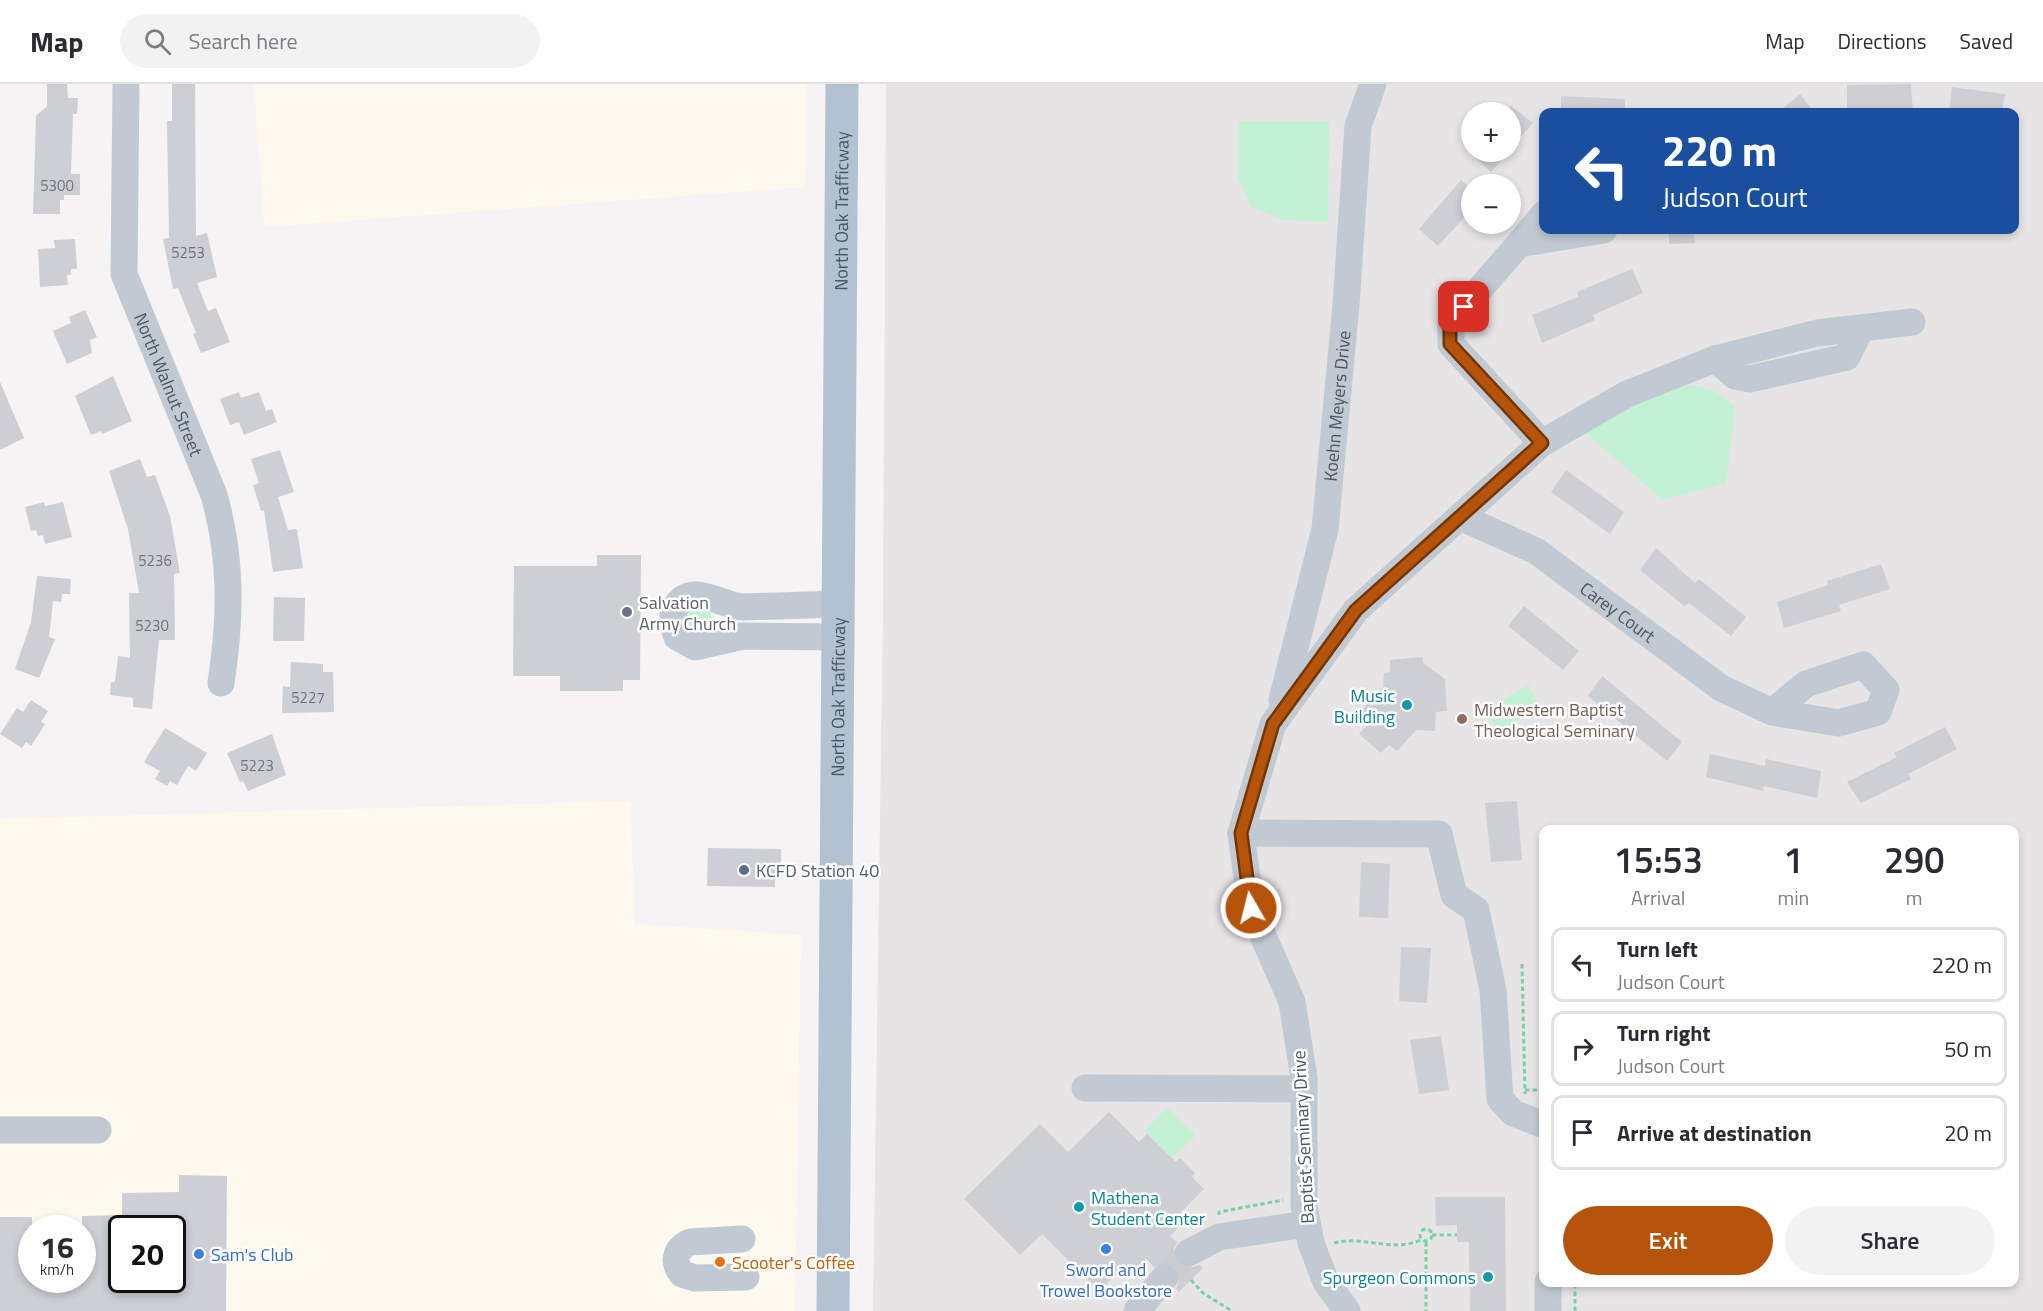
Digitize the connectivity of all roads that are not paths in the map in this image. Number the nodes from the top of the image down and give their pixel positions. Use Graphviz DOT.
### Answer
graph roads {
  1 [pos="126,84"];
  2 [pos="842,84"];
  3 [pos="1373,84"];
  4 [pos="1539,220"];
  5 [pos="1580,234"];
  6 [pos="1519,244"];
  7 [pos="1912,322"];
  8 [pos="1542,443"];
  9 [pos="1462,518"];
  10 [pos="838,604"];
  11 [pos="838,637"];
  12 [pos="222,683"];
  13 [pos="1772,712"];
  14 [pos="1273,724"];
  15 [pos="1241,833"];
  16 [pos="1085,1088"];
  17 [pos="1304,1089"];
  18 [pos="1539,1123"];
  19 [pos="0,1130"];
  20 [pos="98,1131"];
  21 [pos="1306,1224"];
  22 [pos="742,1239"];
  23 [pos="1188,1253"];
  24 [pos="746,1276"];
  25 [pos="1164,1278"];
  26 [pos="1548,1287"];
  27 [pos="833,1311"];
  28 [pos="1137,1311"];
  29 [pos="1347,1311"];
  30 [pos="1548,1311"];
  1 -- 12 [label="street, North Walnut Street"];
  2 -- 10 [label="main road, North Oak Trafficway"];
  3 -- 14 [label="street, Koehn Meyers Drive"];
  4 -- 6 [label="street"];
  5 -- 6 [label="street"];
  6 -- 8 [label="street"];
  7 -- 8 [label="street, Baptist Seminary Drive"];
  8 -- 9 [label="street, Baptist Seminary Drive"];
  9 -- 13 [label="street, Carey Court"];
  9 -- 14 [label="street, Baptist Seminary Drive"];
  10 -- 11 [label="main road, North Oak Trafficway"];
  10 -- 11 [label="street"];
  11 -- 27 [label="main road, North Oak Trafficway"];
  14 -- 15 [label="street, Baptist Seminary Drive"];
  15 -- 17 [label="street, Baptist Seminary Drive"];
  15 -- 18 [label="street"];
  16 -- 17 [label="street"];
  17 -- 21 [label="street, Baptist Seminary Drive"];
  19 -- 20 [label="street"];
  21 -- 23 [label="street"];
  21 -- 29 [label="street, Baptist Seminary Drive"];
  22 -- 24 [label="street"];
  25 -- 28 [label="street"];
  26 -- 30 [label="street"];
}
